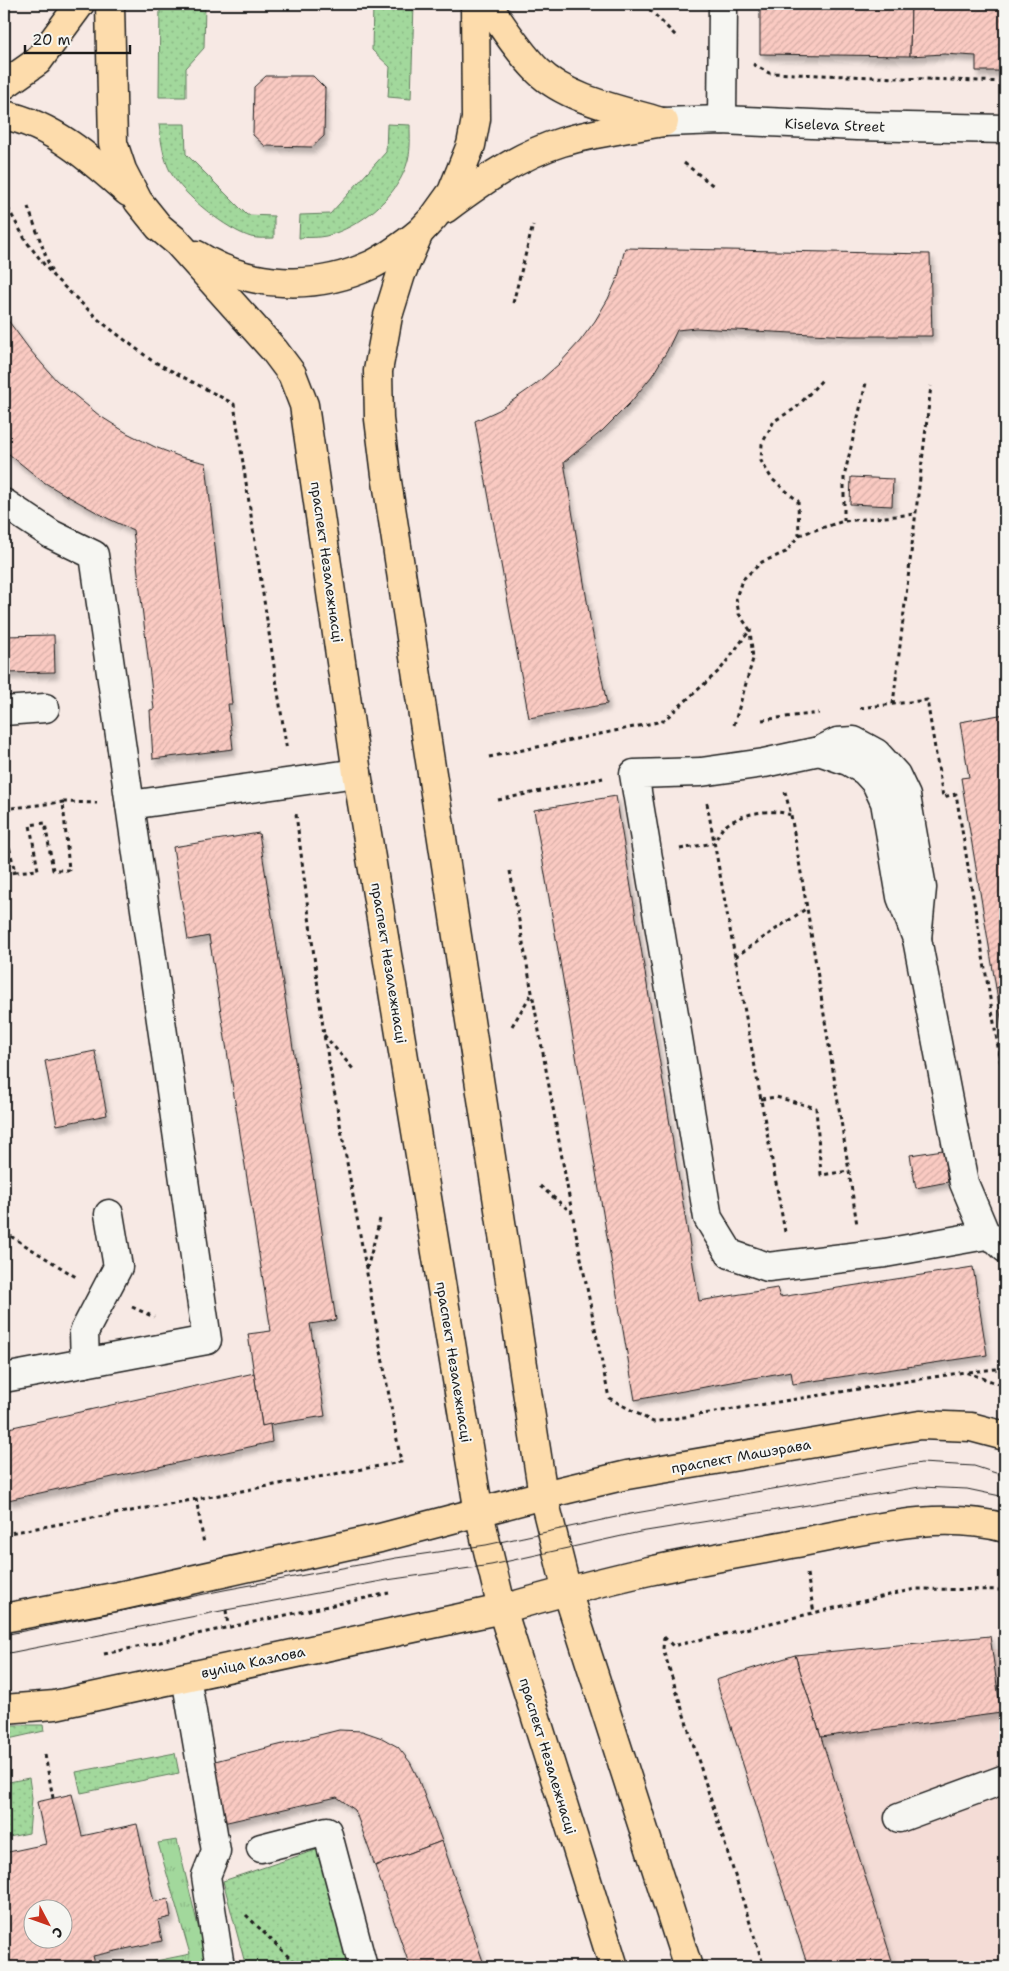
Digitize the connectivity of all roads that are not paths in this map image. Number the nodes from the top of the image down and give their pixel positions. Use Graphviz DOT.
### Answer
graph roads {
  1 [pos="80,4"];
  2 [pos="110,4"];
  3 [pos="475,4"];
  4 [pos="487,4"];
  5 [pos="723,4"];
  6 [pos="4,85"];
  7 [pos="4,115"];
  8 [pos="722,120"];
  9 [pos="664,122"];
  10 [pos="1005,129"];
  11 [pos="138,201"];
  12 [pos="427,225"];
  13 [pos="177,242"];
  14 [pos="4,503"];
  15 [pos="45,708"];
  16 [pos="4,711"];
  17 [pos="357,773"];
  18 [pos="130,805"];
  19 [pos="109,1214"];
  20 [pos="996,1242"];
  21 [pos="85,1363"];
  22 [pos="4,1378"];
  23 [pos="1005,1436"];
  24 [pos="542,1495"];
  25 [pos="479,1513"];
  26 [pos="1005,1528"];
  27 [pos="567,1591"];
  28 [pos="502,1609"];
  29 [pos="4,1618"];
  30 [pos="186,1677"];
  31 [pos="4,1709"];
  32 [pos="1005,1779"];
  33 [pos="899,1818"];
  34 [pos="261,1848"];
  35 [pos="220,1967"];
  36 [pos="363,1967"];
  37 [pos="614,1967"];
  38 [pos="688,1967"];
  1 -- 6 [label="main road"];
  2 -- 11 [label="main road, праспект Незалежнасці"];
  3 -- 12 [label="main road"];
  4 -- 9 [label="main road"];
  5 -- 8 [label="street"];
  7 -- 11 [label="main road"];
  8 -- 9 [label="street, Kiseleva Street"];
  8 -- 10 [label="street, Kiseleva Street"];
  9 -- 12 [label="main road"];
  11 -- 13 [label="main road, праспект Незалежнасці"];
  12 -- 13 [label="main road"];
  12 -- 24 [label="main road"];
  13 -- 17 [label="main road, праспект Незалежнасці"];
  14 -- 18 [label="street"];
  15 -- 16 [label="street"];
  17 -- 18 [label="street"];
  17 -- 25 [label="main road, праспект Незалежнасці"];
  18 -- 21 [label="street"];
  19 -- 21 [label="street"];
  20 -- 20 [label="street"];
  21 -- 22 [label="street"];
  23 -- 24 [label="main road, праспект Машэрава"];
  24 -- 25 [label="main road, праспект Машэрава"];
  24 -- 27 [label="main road"];
  25 -- 28 [label="main road, праспект Незалежнасці"];
  25 -- 29 [label="main road"];
  26 -- 27 [label="main road"];
  27 -- 28 [label="main road"];
  27 -- 38 [label="main road"];
  28 -- 30 [label="main road, вуліца Казлова"];
  28 -- 37 [label="main road, праспект Незалежнасці"];
  30 -- 31 [label="main road, вуліца Казлова"];
  30 -- 35 [label="street"];
  32 -- 33 [label="street"];
  34 -- 36 [label="street"];
}
